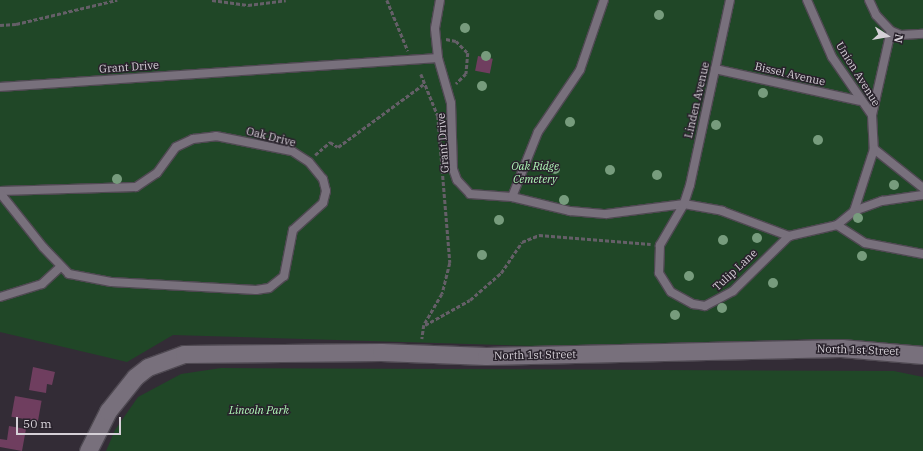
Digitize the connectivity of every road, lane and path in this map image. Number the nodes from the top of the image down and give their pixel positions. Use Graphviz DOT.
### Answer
graph roads {
  1 [pos="118,0"];
  2 [pos="212,0"];
  3 [pos="286,0"];
  4 [pos="387,0"];
  5 [pos="440,0"];
  6 [pos="604,0"];
  7 [pos="730,0"];
  8 [pos="807,0"];
  9 [pos="869,0"];
  10 [pos="0,25"];
  11 [pos="891,31"];
  12 [pos="923,34"];
  13 [pos="437,39"];
  14 [pos="409,52"];
  15 [pos="438,58"];
  16 [pos="715,69"];
  17 [pos="421,74"];
  18 [pos="425,83"];
  19 [pos="0,87"];
  20 [pos="447,90"];
  21 [pos="860,101"];
  22 [pos="872,115"];
  23 [pos="874,149"];
  24 [pos="312,158"];
  25 [pos="923,188"];
  26 [pos="0,192"];
  27 [pos="923,195"];
  28 [pos="512,197"];
  29 [pos="684,204"];
  30 [pos="854,211"];
  31 [pos="837,225"];
  32 [pos="789,236"];
  33 [pos="660,245"];
  34 [pos="923,254"];
  35 [pos="60,267"];
  36 [pos="0,296"];
  37 [pos="424,325"];
  38 [pos="422,341"];
  39 [pos="923,355"];
  40 [pos="88,451"];
  1 -- 10 [label="path"];
  2 -- 3 [label="path"];
  4 -- 14 [label="path"];
  5 -- 13 [label="lane"];
  6 -- 28 [label="lane"];
  7 -- 16 [label="lane, Linden Avenue"];
  8 -- 21 [label="lane, Union Avenue"];
  9 -- 11 [label="lane"];
  11 -- 12 [label="lane"];
  11 -- 22 [label="lane"];
  13 -- 15 [label="lane"];
  13 -- 20 [label="path"];
  15 -- 19 [label="lane, Grant Drive"];
  15 -- 20 [label="lane, Grant Drive"];
  16 -- 21 [label="lane, Bissel Avenue"];
  16 -- 29 [label="lane, Linden Avenue"];
  17 -- 18 [label="path"];
  18 -- 24 [label="path"];
  18 -- 37 [label="path"];
  20 -- 28 [label="lane, Grant Drive"];
  21 -- 22 [label="lane, Union Avenue"];
  22 -- 23 [label="lane, Union Avenue"];
  23 -- 25 [label="lane"];
  23 -- 30 [label="lane"];
  26 -- 35 [label="lane, Oak Drive"];
  26 -- 35 [label="lane, Oak Drive"];
  27 -- 30 [label="lane"];
  28 -- 29 [label="lane, Grant Drive"];
  29 -- 32 [label="lane, Grant Drive"];
  29 -- 33 [label="lane, Tulip Lane"];
  30 -- 31 [label="lane"];
  31 -- 32 [label="lane"];
  31 -- 34 [label="lane"];
  32 -- 33 [label="lane, Tulip Lane"];
  33 -- 37 [label="path"];
  35 -- 36 [label="lane"];
  37 -- 38 [label="path"];
  39 -- 40 [label="street, North 1st Street"];
}
